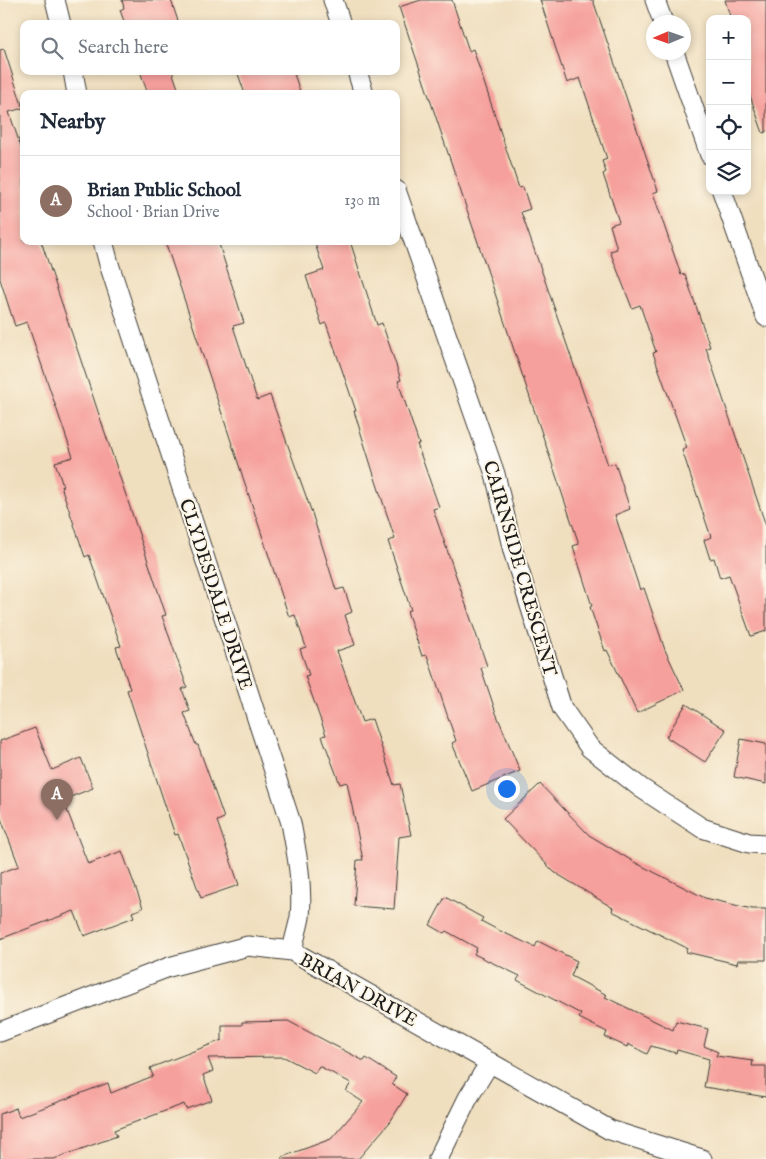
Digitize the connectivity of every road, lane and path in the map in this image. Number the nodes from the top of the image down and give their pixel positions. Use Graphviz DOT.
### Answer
graph roads {
  1 [pos="55,0"];
  2 [pos="333,0"];
  3 [pos="655,0"];
  4 [pos="660,15"];
  5 [pos="60,20"];
  6 [pos="340,20"];
  7 [pos="677,60"];
  8 [pos="74,75"];
  9 [pos="358,75"];
  10 [pos="76,90"];
  11 [pos="363,90"];
  12 [pos="708,150"];
  13 [pos="723,195"];
  14 [pos="400,201"];
  15 [pos="104,245"];
  16 [pos="766,317"];
  17 [pos="766,844"];
  18 [pos="292,951"];
  19 [pos="0,1032"];
  20 [pos="490,1062"];
  21 [pos="438,1159"];
  22 [pos="702,1159"];
  1 -- 5 [label="street"];
  2 -- 6 [label="street"];
  3 -- 4 [label="street"];
  7 -- 12 [label="street"];
  8 -- 10 [label="street"];
  9 -- 11 [label="street"];
  13 -- 16 [label="street"];
  14 -- 17 [label="street, CAIRNSIDE CRESCENT"];
  15 -- 18 [label="street, CLYDESDALE DRIVE"];
  18 -- 19 [label="street, BRIAN DRIVE"];
  18 -- 20 [label="street, BRIAN DRIVE"];
  20 -- 21 [label="street"];
  20 -- 22 [label="street, BRIAN DRIVE"];
}
